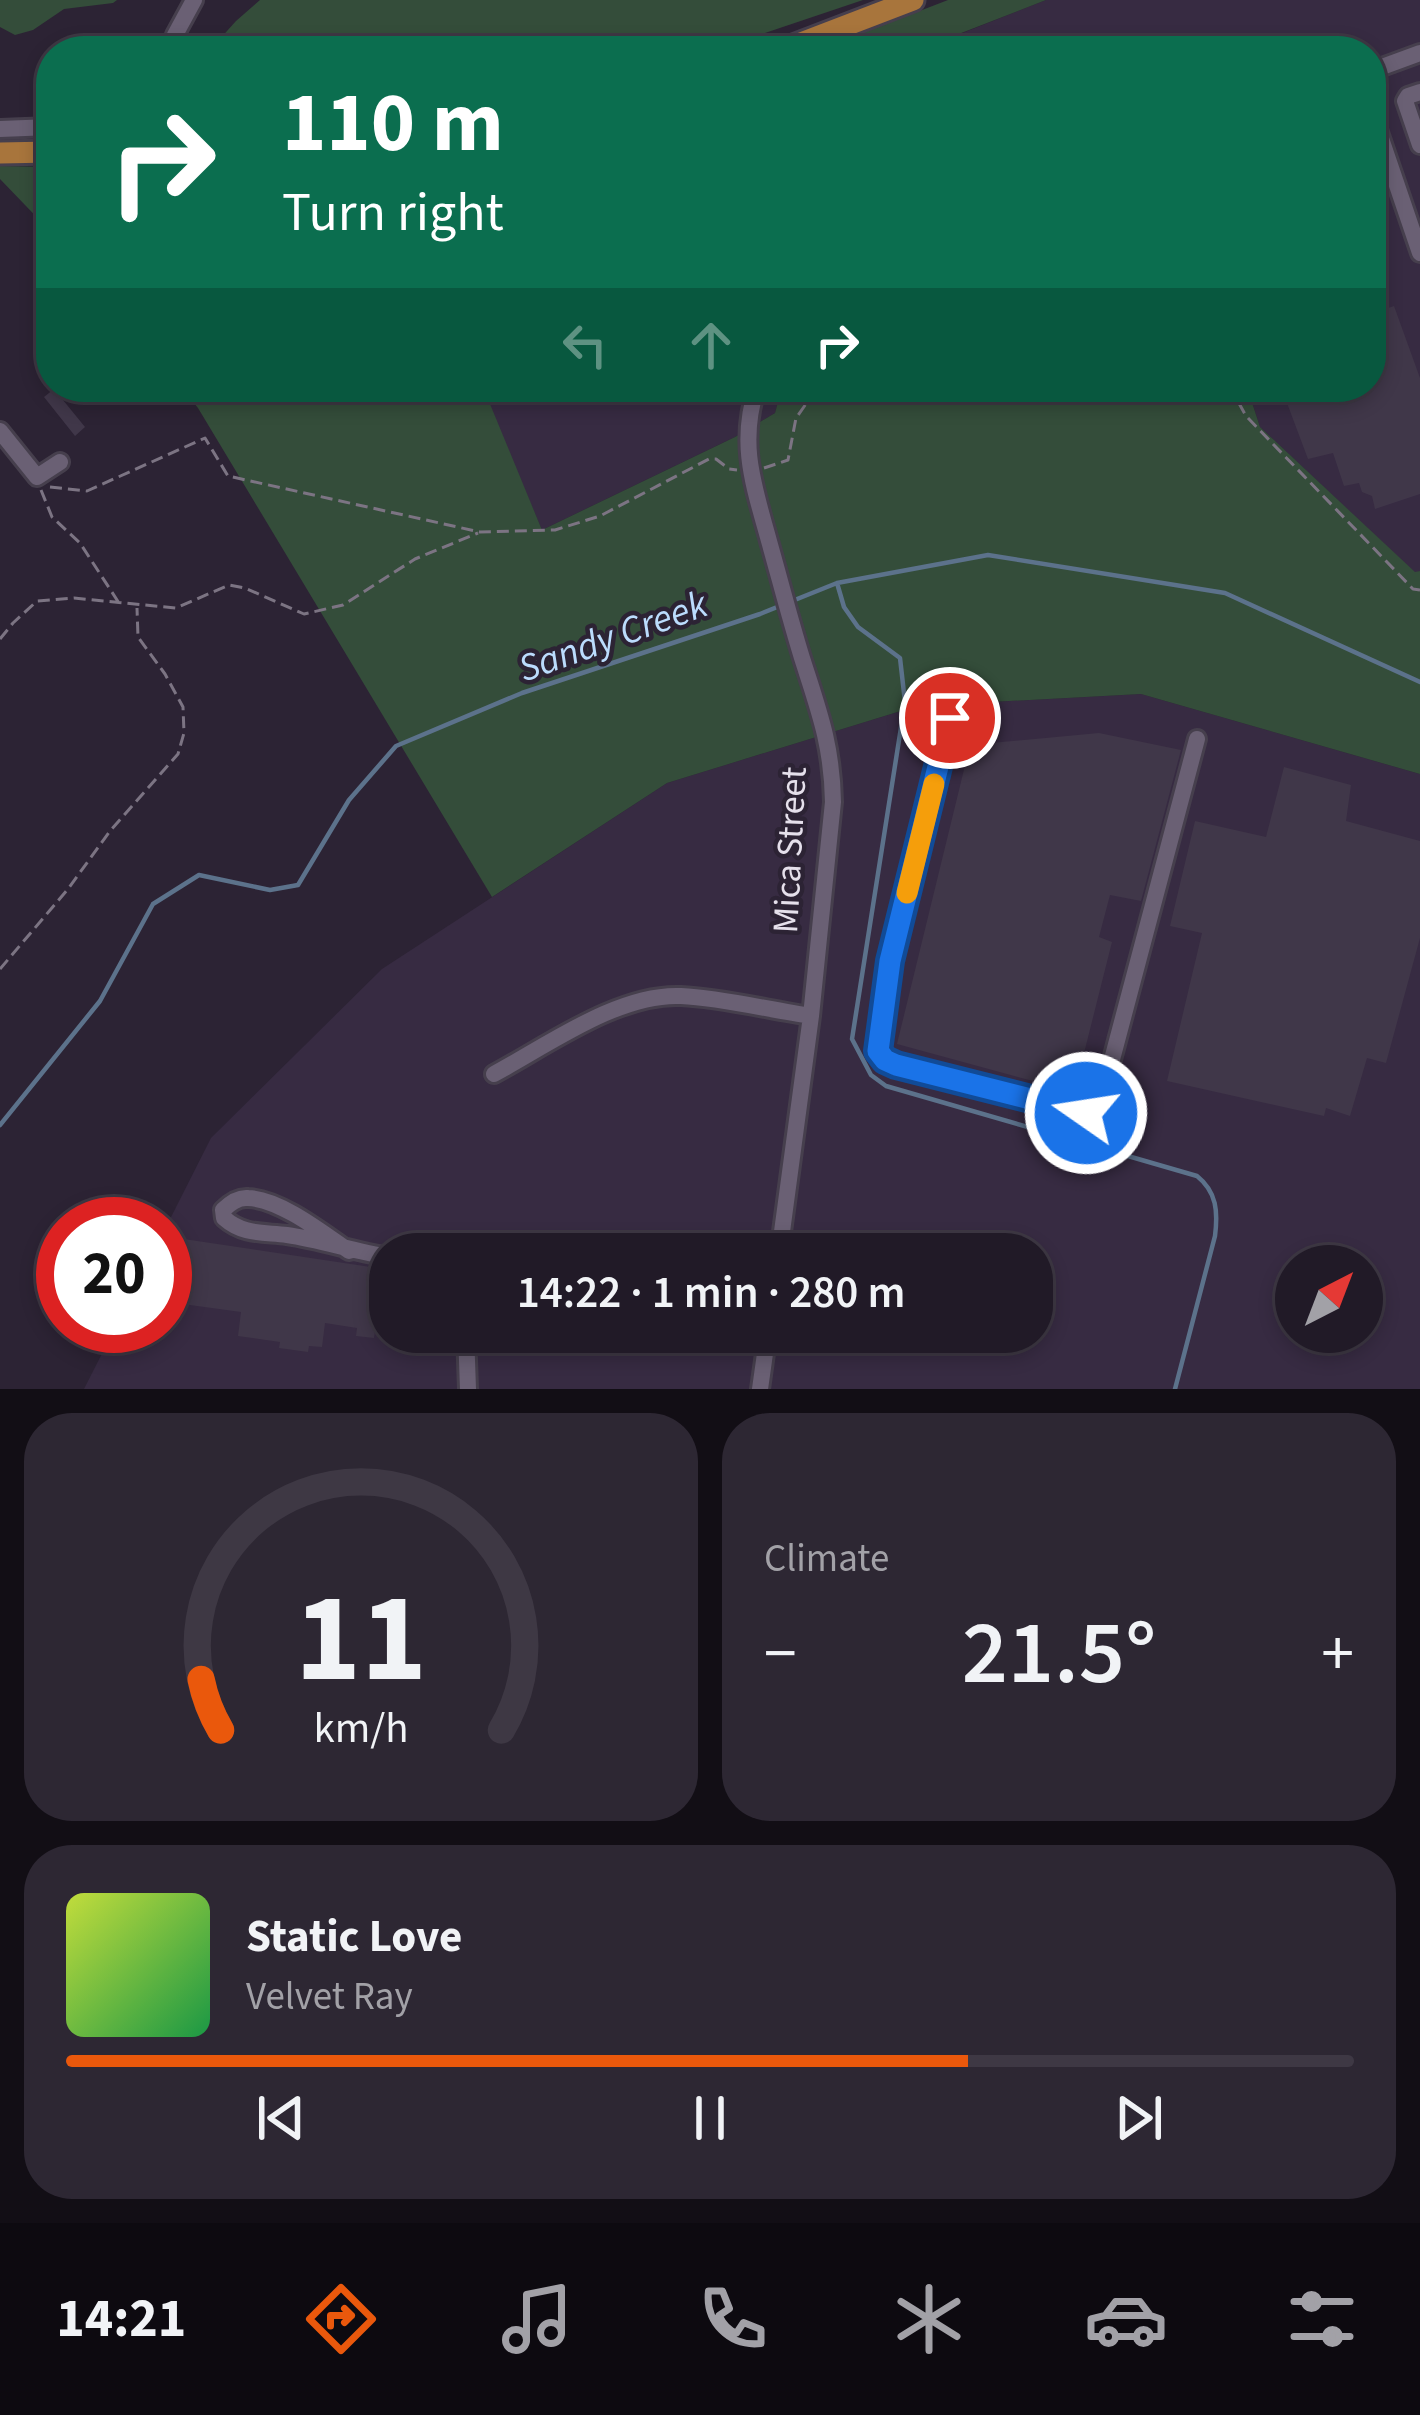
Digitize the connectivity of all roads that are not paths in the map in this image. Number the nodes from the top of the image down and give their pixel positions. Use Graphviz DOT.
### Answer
graph roads {
  1 [pos="194,0"];
  2 [pos="913,0"];
  3 [pos="176,36"];
  4 [pos="819,36"];
  5 [pos="1420,53"];
  6 [pos="1386,65"];
  7 [pos="1420,92"];
  8 [pos="36,128"];
  9 [pos="0,129"];
  10 [pos="0,139"];
  11 [pos="36,139"];
  12 [pos="1420,145"];
  13 [pos="1386,150"];
  14 [pos="36,152"];
  15 [pos="0,153"];
  16 [pos="1416,231"];
  17 [pos="1420,253"];
  18 [pos="752,402"];
  19 [pos="0,431"];
  20 [pos="60,462"];
  21 [pos="950,718"];
  22 [pos="1197,739"];
  23 [pos="811,1016"];
  24 [pos="494,1074"];
  25 [pos="782,1233"];
  26 [pos="349,1251"];
  27 [pos="369,1254"];
  28 [pos="467,1353"];
  29 [pos="765,1353"];
  30 [pos="468,1389"];
  31 [pos="760,1389"];
  1 -- 3 [label="street"];
  2 -- 4 [label="main road"];
  5 -- 6 [label="street"];
  7 -- 12 [label="street"];
  8 -- 9 [label="street"];
  10 -- 11 [label="main road"];
  13 -- 16 [label="street"];
  14 -- 15 [label="main road"];
  16 -- 17 [label="street"];
  18 -- 23 [label="street, Mica Street"];
  19 -- 20 [label="street"];
  21 -- 22 [label="street"];
  23 -- 24 [label="street"];
  23 -- 25 [label="street, Mica Street"];
  26 -- 26 [label="street"];
  26 -- 27 [label="street"];
  28 -- 30 [label="street"];
  29 -- 31 [label="street"];
}
